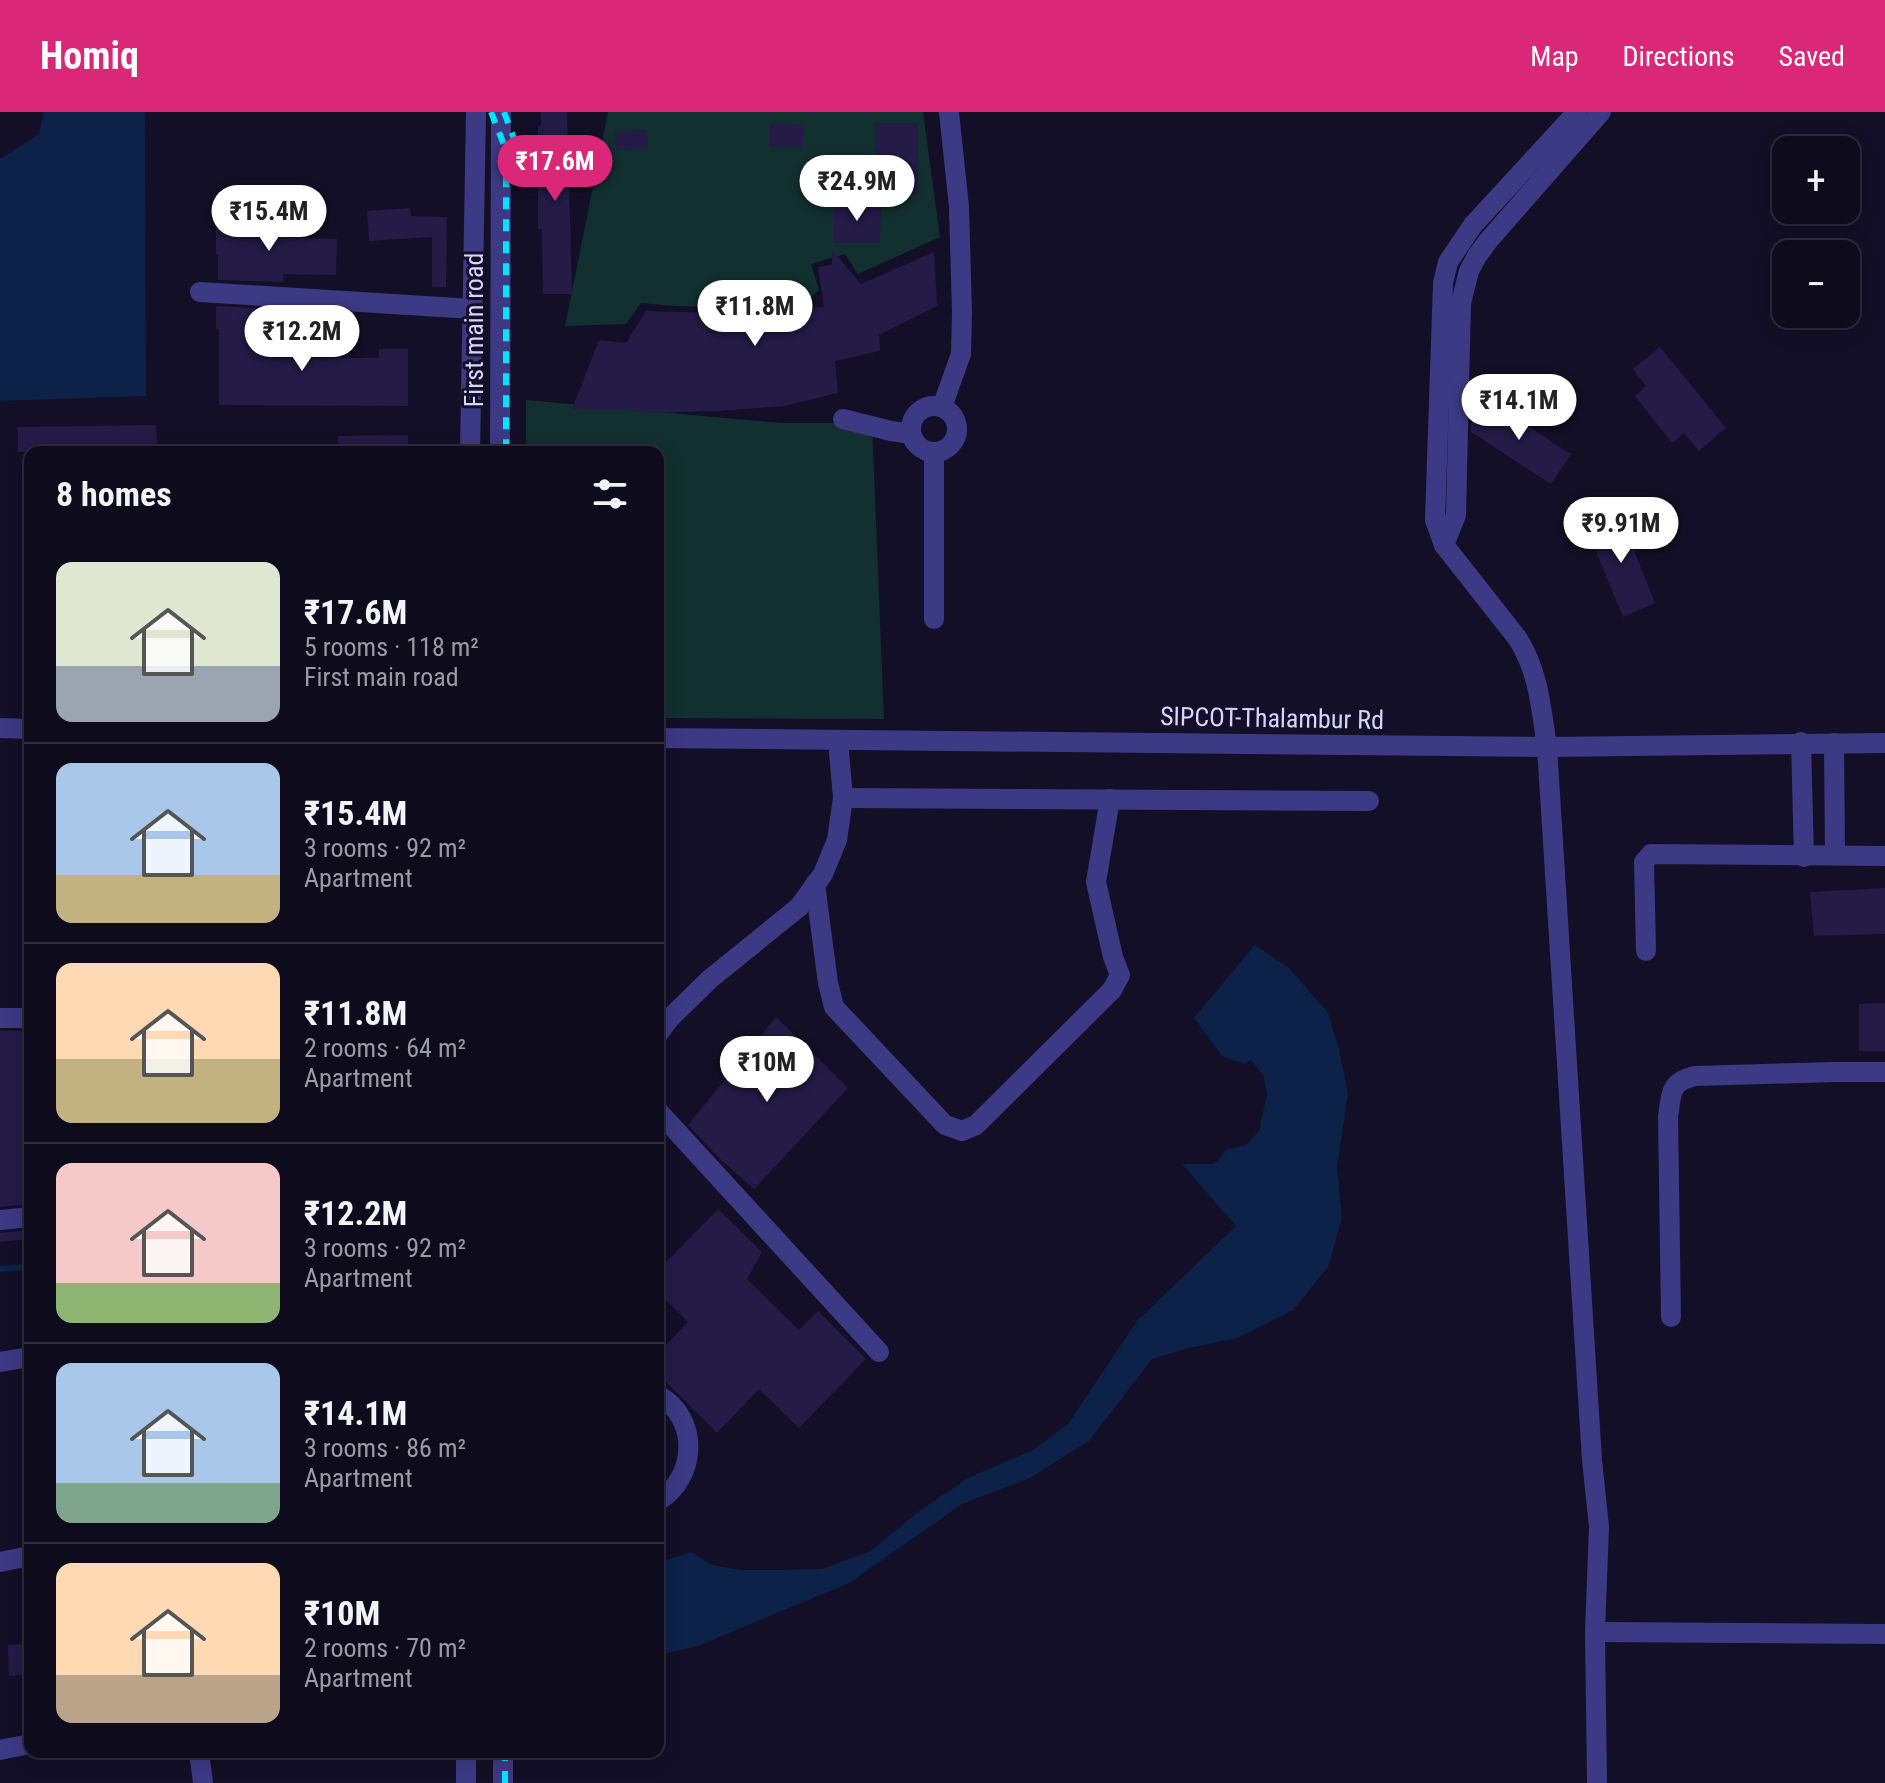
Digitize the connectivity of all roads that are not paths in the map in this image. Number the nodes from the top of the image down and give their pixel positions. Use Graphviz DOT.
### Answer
graph roads {
  1 [pos="476,112"];
  2 [pos="501,112"];
  3 [pos="949,112"];
  4 [pos="1577,112"];
  5 [pos="1601,112"];
  6 [pos="200,292"];
  7 [pos="473,309"];
  8 [pos="942,407"];
  9 [pos="843,419"];
  10 [pos="911,434"];
  11 [pos="470,446"];
  12 [pos="500,446"];
  13 [pos="934,452"];
  14 [pos="1444,545"];
  15 [pos="934,619"];
  16 [pos="0,728"];
  17 [pos="24,729"];
  18 [pos="664,738"];
  19 [pos="838,740"];
  20 [pos="1801,742"];
  21 [pos="1834,743"];
  22 [pos="1885,743"];
  23 [pos="1547,747"];
  24 [pos="843,798"];
  25 [pos="1110,799"];
  26 [pos="1369,801"];
  27 [pos="1835,855"];
  28 [pos="1885,856"];
  29 [pos="1804,857"];
  30 [pos="815,884"];
  31 [pos="1646,951"];
  32 [pos="0,1018"];
  33 [pos="24,1018"];
  34 [pos="664,1026"];
  35 [pos="1885,1072"];
  36 [pos="664,1118"];
  37 [pos="24,1218"];
  38 [pos="0,1220"];
  39 [pos="1671,1317"];
  40 [pos="879,1352"];
  41 [pos="24,1358"];
  42 [pos="0,1362"];
  43 [pos="664,1400"];
  44 [pos="664,1496"];
  45 [pos="24,1557"];
  46 [pos="0,1562"];
  47 [pos="1595,1632"];
  48 [pos="1885,1634"];
  49 [pos="24,1745"];
  50 [pos="0,1750"];
  51 [pos="200,1758"];
  52 [pos="466,1758"];
  53 [pos="503,1758"];
  54 [pos="203,1783"];
  55 [pos="466,1783"];
  56 [pos="503,1783"];
  57 [pos="1597,1783"];
  1 -- 7 [label="street"];
  2 -- 12 [label="street, First main road"];
  3 -- 8 [label="street"];
  4 -- 14 [label="street"];
  5 -- 14 [label="street"];
  6 -- 7 [label="street"];
  7 -- 11 [label="street"];
  8 -- 10 [label="street"];
  8 -- 13 [label="street"];
  9 -- 10 [label="street"];
  10 -- 13 [label="street"];
  13 -- 15 [label="street"];
  14 -- 23 [label="street"];
  16 -- 17 [label="street"];
  18 -- 19 [label="street, SIPCOT-Thalambur Rd"];
  19 -- 23 [label="street, SIPCOT-Thalambur Rd"];
  19 -- 24 [label="street"];
  20 -- 21 [label="street, SIPCOT-Thalambur Rd"];
  20 -- 23 [label="street, SIPCOT-Thalambur Rd"];
  20 -- 29 [label="street"];
  21 -- 22 [label="street, SIPCOT-Thalambur Rd"];
  21 -- 27 [label="street"];
  23 -- 47 [label="street"];
  24 -- 25 [label="street"];
  24 -- 30 [label="street"];
  25 -- 26 [label="street"];
  25 -- 30 [label="street"];
  27 -- 28 [label="street"];
  27 -- 29 [label="street"];
  29 -- 31 [label="street"];
  30 -- 34 [label="street"];
  32 -- 33 [label="street"];
  35 -- 39 [label="street"];
  36 -- 40 [label="street"];
  37 -- 38 [label="street"];
  41 -- 42 [label="street"];
  43 -- 44 [label="street"];
  45 -- 46 [label="street"];
  47 -- 48 [label="street"];
  47 -- 57 [label="street"];
  49 -- 50 [label="street"];
  51 -- 54 [label="street"];
  52 -- 55 [label="street"];
  53 -- 56 [label="street"];
}
